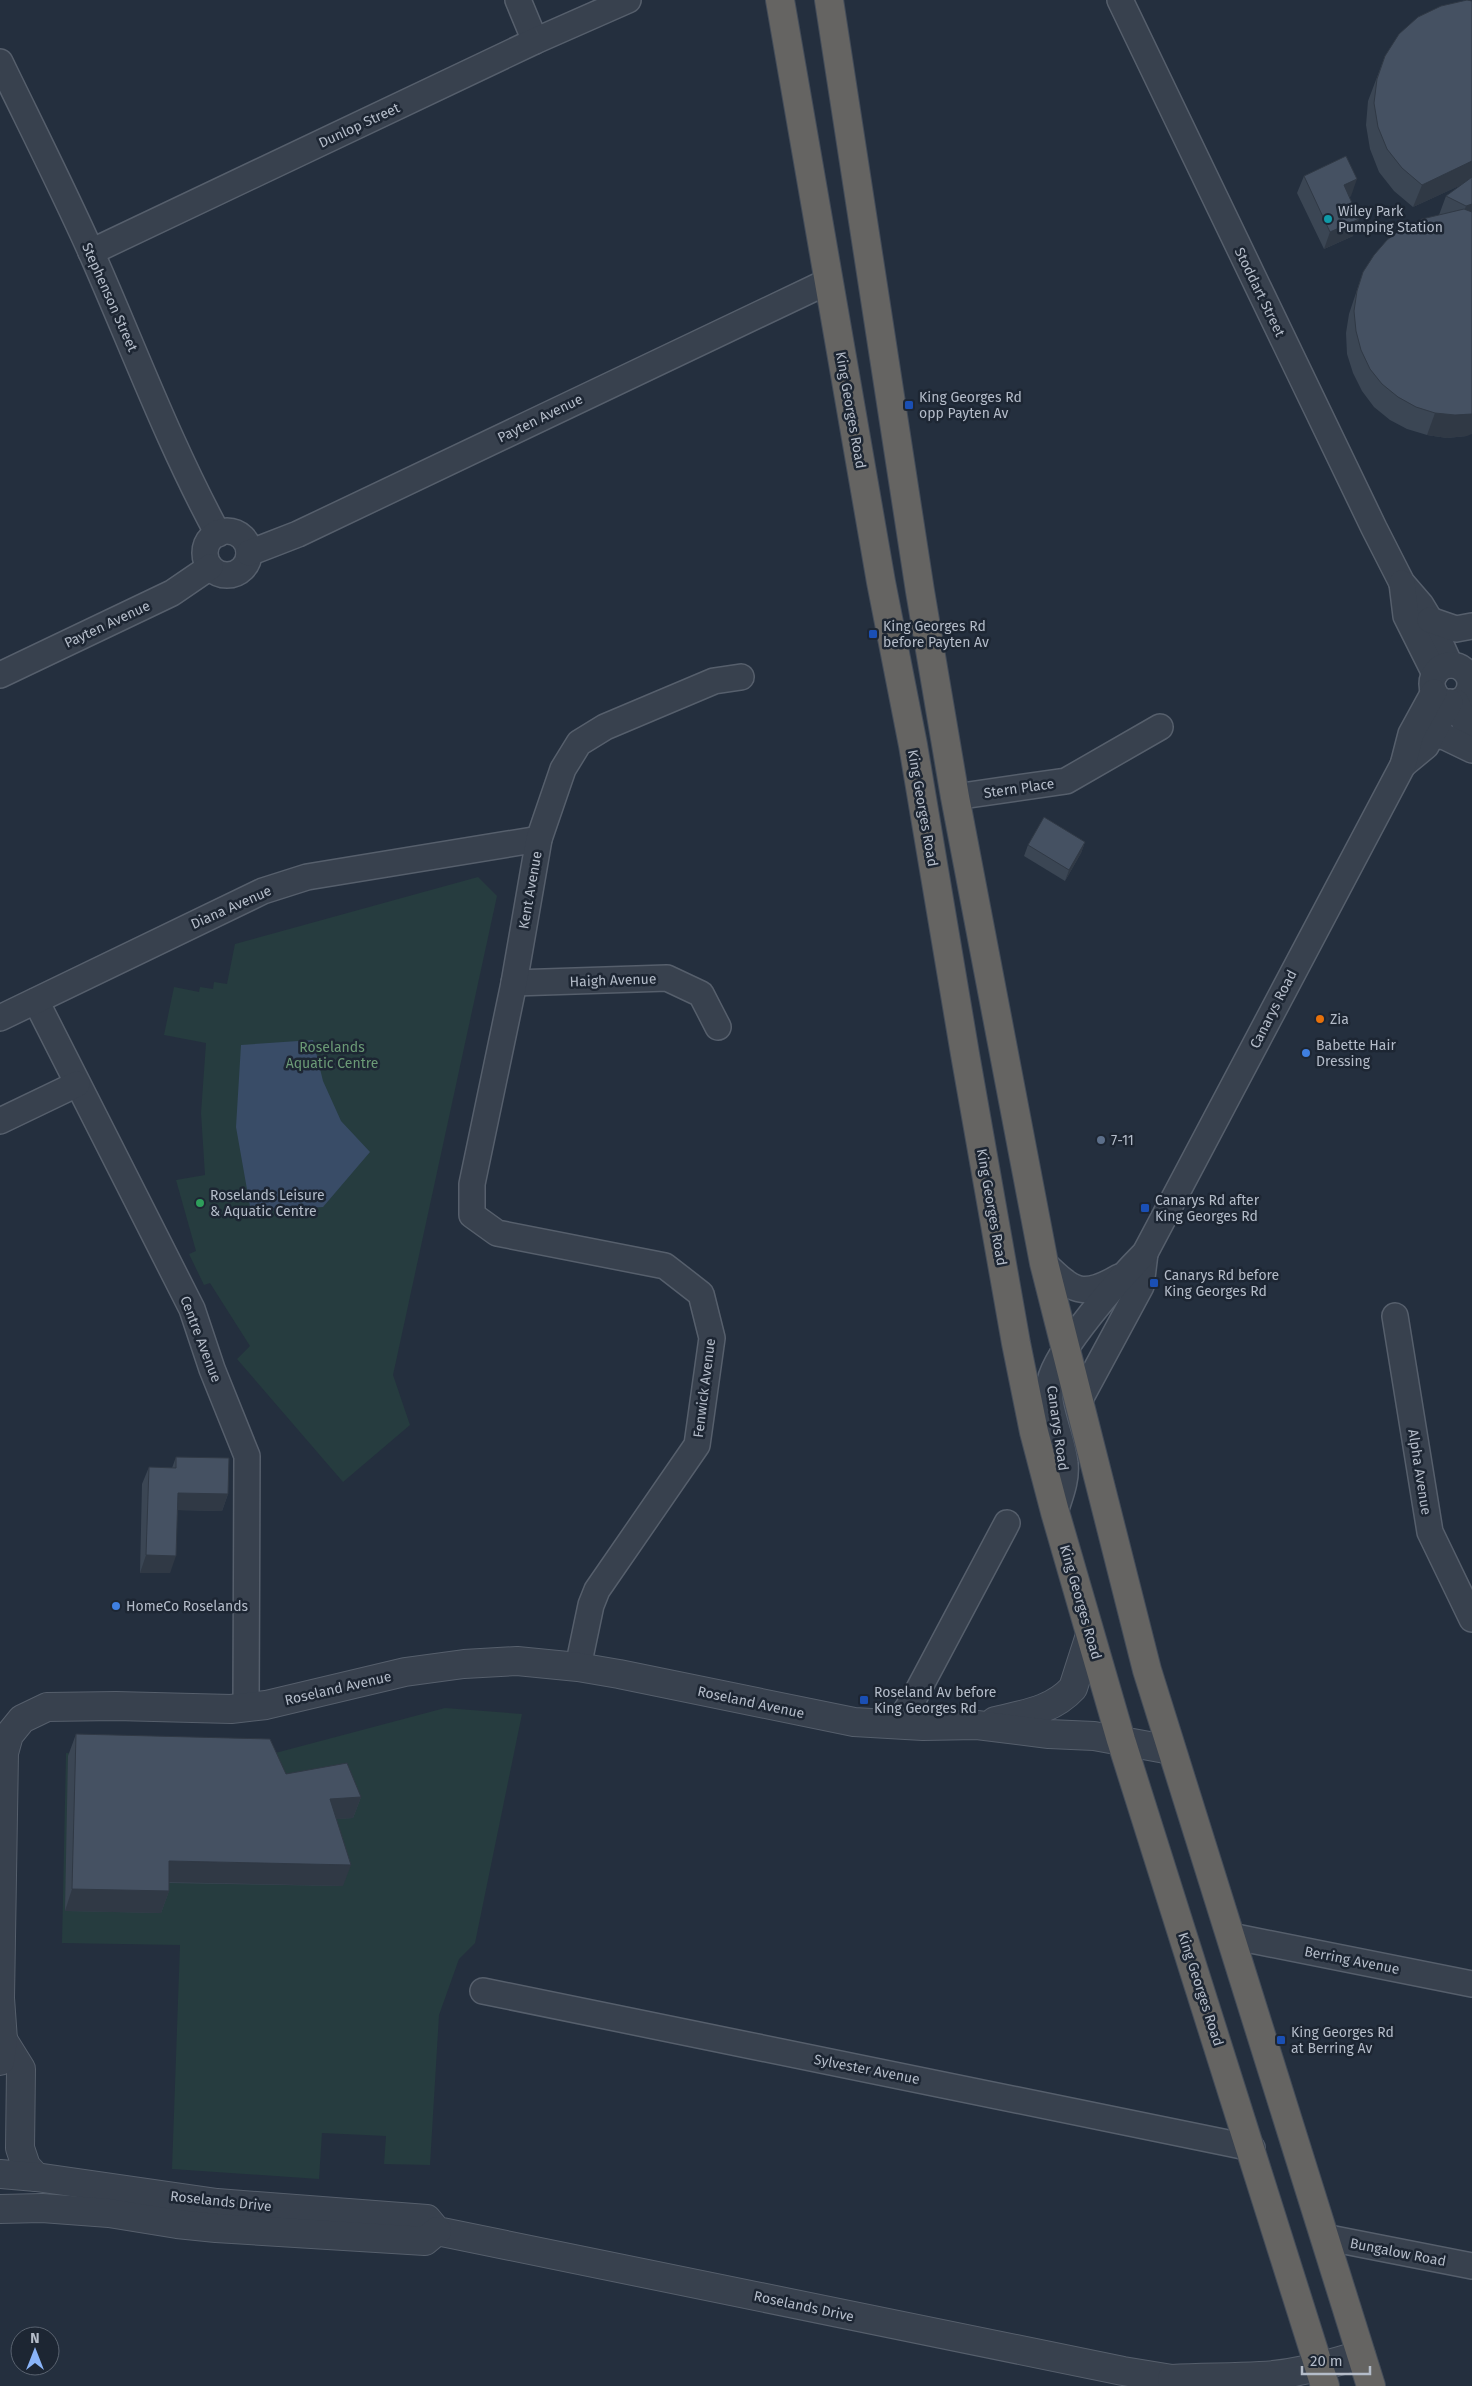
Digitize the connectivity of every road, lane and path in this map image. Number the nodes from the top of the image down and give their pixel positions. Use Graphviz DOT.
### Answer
graph roads {
  1 [pos="518,0"];
  2 [pos="628,0"];
  3 [pos="780,0"];
  4 [pos="829,0"];
  5 [pos="1120,0"];
  6 [pos="535,41"];
  7 [pos="0,62"];
  8 [pos="91,252"];
  9 [pos="829,281"];
  10 [pos="218,534"];
  11 [pos="249,552"];
  12 [pos="210,567"];
  13 [pos="1402,583"];
  14 [pos="1430,620"];
  15 [pos="1472,626"];
  16 [pos="1472,632"];
  17 [pos="0,674"];
  18 [pos="740,677"];
  19 [pos="1456,682"];
  20 [pos="1160,727"];
  21 [pos="1433,735"];
  22 [pos="1472,740"];
  23 [pos="1472,750"];
  24 [pos="1402,765"];
  25 [pos="955,797"];
  26 [pos="539,839"];
  27 [pos="514,983"];
  28 [pos="36,1001"];
  29 [pos="0,1018"];
  30 [pos="718,1027"];
  31 [pos="77,1084"];
  32 [pos="0,1121"];
  33 [pos="472,1215"];
  34 [pos="1145,1253"];
  35 [pos="1044,1263"];
  36 [pos="1121,1276"];
  37 [pos="1395,1316"];
  38 [pos="1066,1350"];
  39 [pos="1079,1401"];
  40 [pos="1055,1512"];
  41 [pos="1007,1523"];
  42 [pos="1472,1619"];
  43 [pos="1090,1635"];
  44 [pos="578,1667"];
  45 [pos="246,1708"];
  46 [pos="897,1724"];
  47 [pos="977,1725"];
  48 [pos="1121,1740"];
  49 [pos="1171,1750"];
  50 [pos="1231,1936"];
  51 [pos="1472,1984"];
  52 [pos="482,1991"];
  53 [pos="1,2050"];
  54 [pos="20,2148"];
  55 [pos="1252,2148"];
  56 [pos="0,2174"];
  57 [pos="36,2177"];
  58 [pos="42,2208"];
  59 [pos="0,2209"];
  60 [pos="437,2231"];
  61 [pos="1324,2237"];
  62 [pos="1472,2266"];
  63 [pos="1361,2355"];
  64 [pos="1322,2376"];
  65 [pos="1181,2382"];
  66 [pos="1371,2386"];
  1 -- 6 [label="street"];
  2 -- 6 [label="street, Dunlop Street"];
  3 -- 9 [label="highway, King Georges Road"];
  4 -- 25 [label="highway"];
  5 -- 13 [label="street, Stoddart Street"];
  6 -- 8 [label="street, Dunlop Street"];
  7 -- 8 [label="street, Stephenson Street"];
  8 -- 10 [label="street, Stephenson Street"];
  9 -- 11 [label="street, Payten Avenue"];
  9 -- 40 [label="highway, King Georges Road"];
  10 -- 11 [label="street"];
  10 -- 12 [label="street"];
  11 -- 12 [label="street"];
  12 -- 17 [label="street, Payten Avenue"];
  13 -- 14 [label="street, Stoddart Street"];
  13 -- 19 [label="street, Stoddart Street"];
  14 -- 15 [label="street"];
  14 -- 19 [label="street, Stoddart Street"];
  16 -- 19 [label="street, Canarys Road"];
  18 -- 26 [label="street, Kent Avenue"];
  19 -- 21 [label="street, Canarys Road"];
  19 -- 22 [label="street, Stoddart Street"];
  19 -- 24 [label="street, Canarys Road"];
  20 -- 25 [label="street, Stern Place"];
  21 -- 23 [label="street"];
  21 -- 24 [label="street, Canarys Road"];
  24 -- 34 [label="street, Canarys Road"];
  25 -- 35 [label="highway"];
  26 -- 27 [label="street, Kent Avenue"];
  26 -- 28 [label="street, Diana Avenue"];
  27 -- 30 [label="street, Haigh Avenue"];
  27 -- 33 [label="street, Kent Avenue"];
  28 -- 29 [label="street, Diana Avenue"];
  28 -- 31 [label="street, Centre Avenue"];
  31 -- 32 [label="street"];
  31 -- 45 [label="street, Centre Avenue"];
  33 -- 44 [label="street, Fenwick Avenue"];
  34 -- 36 [label="street, Canarys Road"];
  34 -- 39 [label="street, Canarys Road"];
  35 -- 36 [label="street, Canarys Road"];
  35 -- 38 [label="highway"];
  36 -- 38 [label="street, Canarys Road"];
  37 -- 42 [label="street, Alpha Avenue"];
  38 -- 39 [label="highway"];
  38 -- 40 [label="street, Canarys Road"];
  39 -- 49 [label="highway"];
  40 -- 43 [label="highway, King Georges Road"];
  41 -- 46 [label="street"];
  43 -- 47 [label="street, Roseland Avenue"];
  43 -- 48 [label="highway, King Georges Road"];
  44 -- 45 [label="street, Roseland Avenue"];
  44 -- 46 [label="street, Roseland Avenue"];
  45 -- 53 [label="street, Roseland Avenue"];
  46 -- 47 [label="street, Roseland Avenue"];
  47 -- 48 [label="street, Roseland Avenue"];
  48 -- 49 [label="street, Roseland Avenue"];
  48 -- 55 [label="highway, King Georges Road"];
  49 -- 50 [label="highway"];
  50 -- 51 [label="street, Berring Avenue"];
  50 -- 61 [label="highway"];
  52 -- 55 [label="street, Sylvester Avenue"];
  53 -- 54 [label="street, Roseland Avenue"];
  54 -- 56 [label="street"];
  54 -- 57 [label="street, Roseland Avenue"];
  55 -- 64 [label="highway, King Georges Road"];
  56 -- 57 [label="street, Roselands Drive"];
  56 -- 58 [label="street"];
  57 -- 60 [label="street, Roselands Drive"];
  58 -- 59 [label="street, Roselands Drive"];
  58 -- 60 [label="street, Roselands Drive"];
  60 -- 65 [label="street, Roselands Drive"];
  61 -- 62 [label="street, Bungalow Road"];
  61 -- 63 [label="highway"];
  63 -- 64 [label="street, Roselands Drive"];
  63 -- 66 [label="highway"];
  64 -- 65 [label="street, Roselands Drive"];
}
